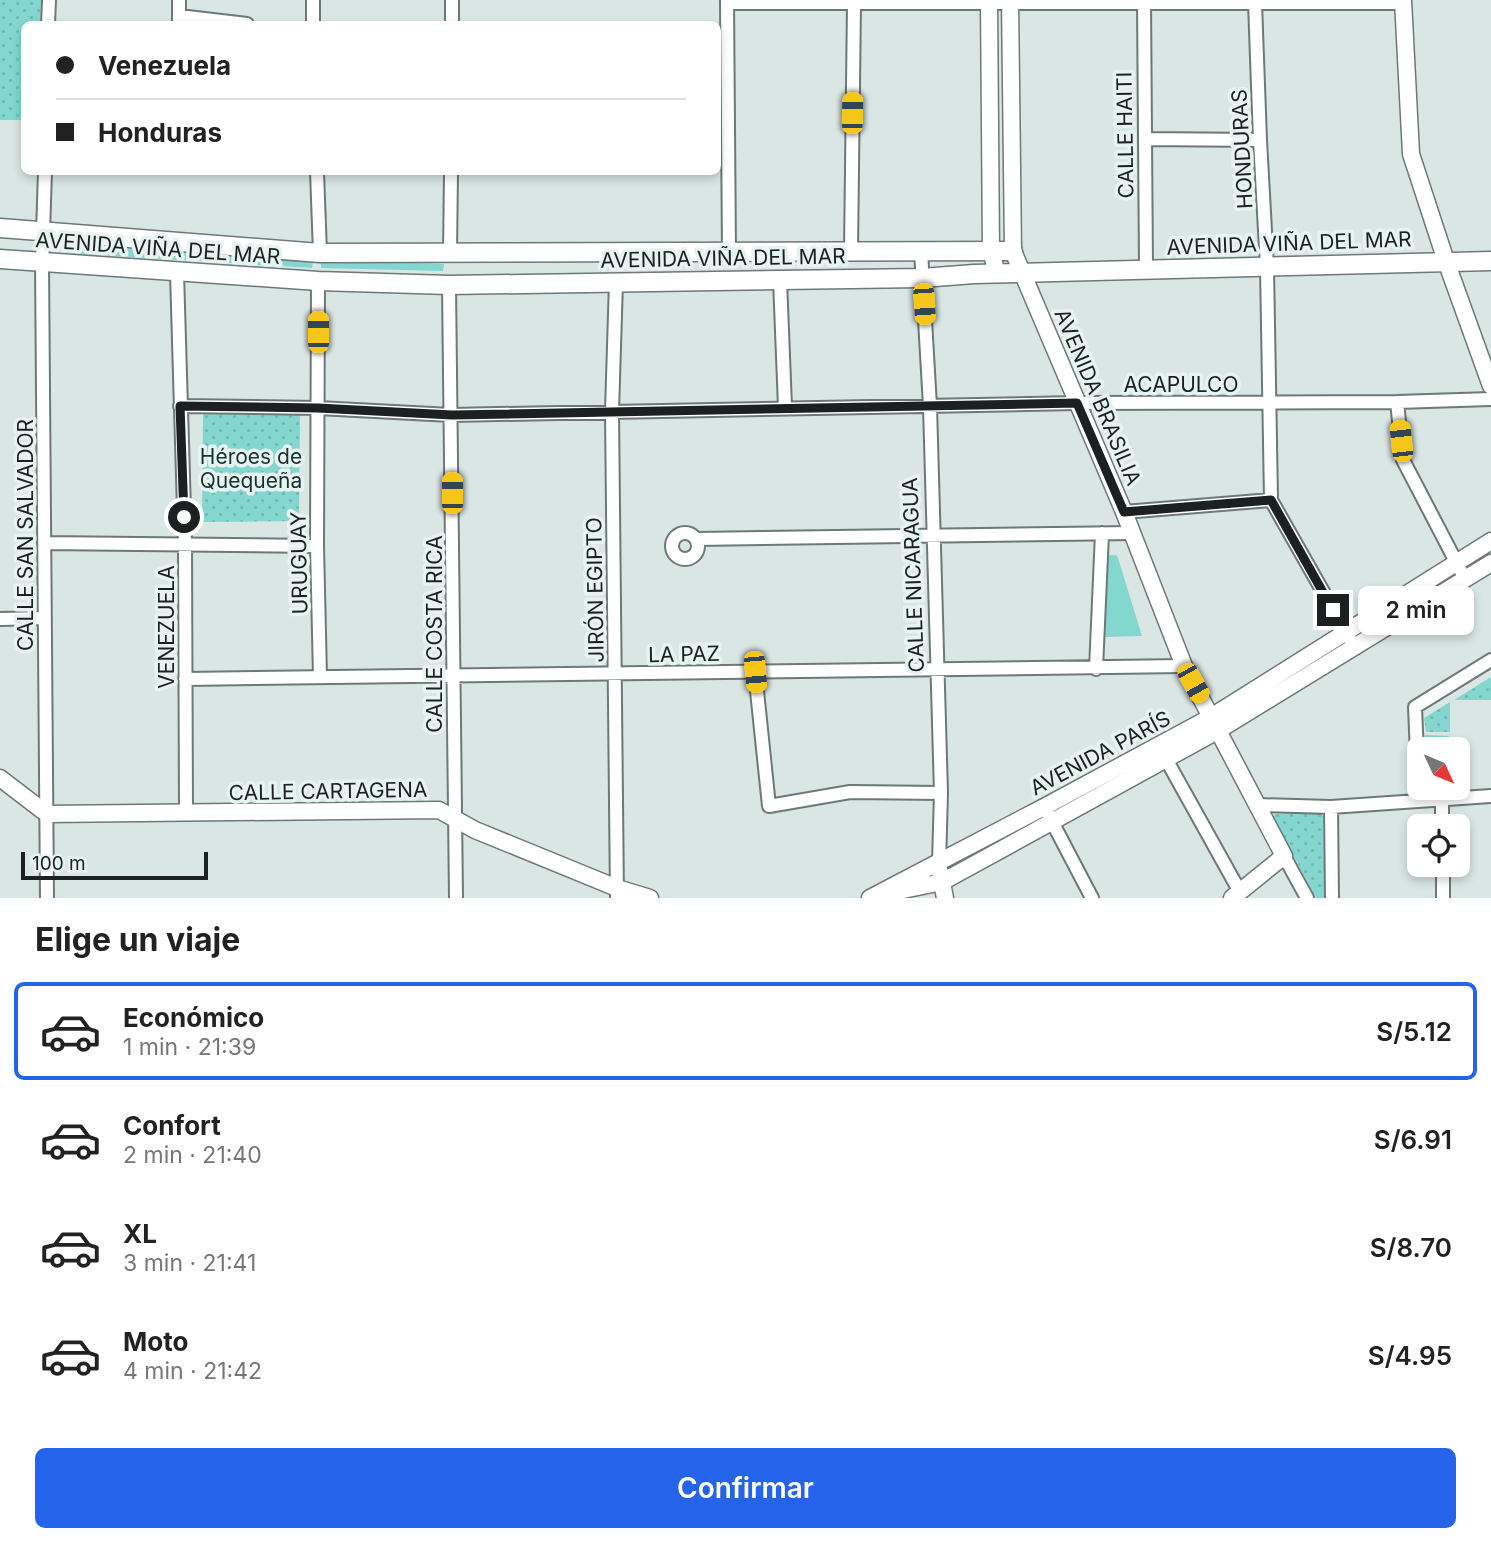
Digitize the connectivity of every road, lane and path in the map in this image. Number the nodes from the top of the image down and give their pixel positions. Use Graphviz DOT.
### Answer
graph roads {
  1 [pos="48,0"];
  2 [pos="179,0"];
  3 [pos="313,0"];
  4 [pos="452,0"];
  5 [pos="989,1"];
  6 [pos="1010,1"];
  7 [pos="1144,1"];
  8 [pos="1403,1"];
  9 [pos="727,2"];
  10 [pos="854,3"];
  11 [pos="1255,3"];
  12 [pos="179,20"];
  13 [pos="48,21"];
  14 [pos="313,21"];
  15 [pos="452,21"];
  16 [pos="723,122"];
  17 [pos="1145,139"];
  18 [pos="1260,140"];
  19 [pos="45,175"];
  20 [pos="317,175"];
  21 [pos="451,175"];
  22 [pos="0,228"];
  23 [pos="43,231"];
  24 [pos="1491,249"];
  25 [pos="851,251"];
  26 [pos="921,251"];
  27 [pos="991,251"];
  28 [pos="1013,251"];
  29 [pos="729,252"];
  30 [pos="320,253"];
  31 [pos="450,253"];
  32 [pos="0,259"];
  33 [pos="1446,261"];
  34 [pos="1491,261"];
  35 [pos="42,263"];
  36 [pos="1268,267"];
  37 [pos="1146,270"];
  38 [pos="177,272"];
  39 [pos="1022,273"];
  40 [pos="997,274"];
  41 [pos="922,278"];
  42 [pos="780,280"];
  43 [pos="318,281"];
  44 [pos="616,282"];
  45 [pos="449,285"];
  46 [pos="1491,386"];
  47 [pos="1491,400"];
  48 [pos="1397,402"];
  49 [pos="1077,403"];
  50 [pos="1270,403"];
  51 [pos="180,406"];
  52 [pos="930,406"];
  53 [pos="785,407"];
  54 [pos="318,408"];
  55 [pos="612,411"];
  56 [pos="452,415"];
  57 [pos="1271,500"];
  58 [pos="1124,512"];
  59 [pos="1102,533"];
  60 [pos="1132,533"];
  61 [pos="933,536"];
  62 [pos="696,539"];
  63 [pos="1491,541"];
  64 [pos="44,543"];
  65 [pos="184,544"];
  66 [pos="317,545"];
  67 [pos="1457,561"];
  68 [pos="1491,562"];
  69 [pos="1465,579"];
  70 [pos="45,618"];
  71 [pos="0,619"];
  72 [pos="1346,632"];
  73 [pos="1355,648"];
  74 [pos="1491,660"];
  75 [pos="1184,666"];
  76 [pos="1097,669"];
  77 [pos="937,670"];
  78 [pos="755,672"];
  79 [pos="615,674"];
  80 [pos="453,676"];
  81 [pos="320,677"];
  82 [pos="185,679"];
  83 [pos="1215,723"];
  84 [pos="1166,759"];
  85 [pos="0,778"];
  86 [pos="941,793"];
  87 [pos="1491,796"];
  88 [pos="1470,797"];
  89 [pos="1430,800"];
  90 [pos="1419,801"];
  91 [pos="1257,805"];
  92 [pos="1331,807"];
  93 [pos="47,814"];
  94 [pos="186,814"];
  95 [pos="1048,814"];
  96 [pos="454,817"];
  97 [pos="1284,856"];
  98 [pos="939,863"];
  99 [pos="1443,877"];
  100 [pos="943,890"];
  101 [pos="617,893"];
  102 [pos="1236,895"];
  103 [pos="873,897"];
  104 [pos="47,898"];
  105 [pos="456,898"];
  106 [pos="650,898"];
  107 [pos="1092,898"];
  108 [pos="1307,898"];
  109 [pos="1332,898"];
  110 [pos="1443,898"];
  1 -- 13 [label="street"];
  2 -- 12 [label="street"];
  3 -- 14 [label="street"];
  4 -- 15 [label="street"];
  5 -- 6 [label="street"];
  5 -- 10 [label="street"];
  5 -- 27 [label="street"];
  6 -- 7 [label="street"];
  6 -- 28 [label="street, AVENIDA BRASILIA"];
  7 -- 11 [label="street"];
  7 -- 17 [label="street, CALLE HAITI"];
  8 -- 11 [label="street"];
  8 -- 33 [label="street"];
  9 -- 10 [label="street"];
  9 -- 16 [label="street"];
  10 -- 25 [label="street"];
  11 -- 18 [label="street, HONDURAS"];
  16 -- 29 [label="street"];
  17 -- 18 [label="street"];
  17 -- 37 [label="street, CALLE HAITI"];
  18 -- 36 [label="street, HONDURAS"];
  19 -- 23 [label="street, CALLE SAN SALVADOR"];
  20 -- 30 [label="street"];
  21 -- 31 [label="street"];
  22 -- 23 [label="main road, AVENIDA VIÑA DEL MAR"];
  23 -- 30 [label="main road, AVENIDA VIÑA DEL MAR"];
  23 -- 35 [label="street, CALLE SAN SALVADOR"];
  24 -- 33 [label="main road, AVENIDA VIÑA DEL MAR"];
  25 -- 26 [label="main road, AVENIDA VIÑA DEL MAR"];
  25 -- 29 [label="main road, AVENIDA VIÑA DEL MAR"];
  26 -- 27 [label="main road, AVENIDA VIÑA DEL MAR"];
  26 -- 41 [label="street, CALLE NICARAGUA"];
  27 -- 28 [label="main road, AVENIDA VIÑA DEL MAR"];
  27 -- 40 [label="street"];
  28 -- 39 [label="street, AVENIDA BRASILIA"];
  29 -- 31 [label="main road, AVENIDA VIÑA DEL MAR"];
  30 -- 31 [label="main road, AVENIDA VIÑA DEL MAR"];
  32 -- 35 [label="main road, AVENIDA VIÑA DEL MAR"];
  33 -- 34 [label="main road, AVENIDA VIÑA DEL MAR"];
  33 -- 36 [label="main road, AVENIDA VIÑA DEL MAR"];
  33 -- 46 [label="street"];
  35 -- 38 [label="main road, AVENIDA VIÑA DEL MAR"];
  35 -- 64 [label="street, CALLE SAN SALVADOR"];
  36 -- 37 [label="main road, AVENIDA VIÑA DEL MAR"];
  36 -- 50 [label="street, HONDURAS"];
  37 -- 39 [label="main road, AVENIDA VIÑA DEL MAR"];
  38 -- 43 [label="main road, AVENIDA VIÑA DEL MAR"];
  38 -- 51 [label="street, VENEZUELA"];
  39 -- 40 [label="main road, AVENIDA VIÑA DEL MAR"];
  39 -- 49 [label="street, AVENIDA BRASILIA"];
  40 -- 41 [label="main road, AVENIDA VIÑA DEL MAR"];
  41 -- 42 [label="main road, AVENIDA VIÑA DEL MAR"];
  41 -- 52 [label="street, CALLE NICARAGUA"];
  42 -- 44 [label="main road, AVENIDA VIÑA DEL MAR"];
  42 -- 53 [label="street"];
  43 -- 45 [label="main road, AVENIDA VIÑA DEL MAR"];
  43 -- 54 [label="street, URUGUAY"];
  44 -- 45 [label="main road, AVENIDA VIÑA DEL MAR"];
  44 -- 55 [label="street, JIRÓN EGIPTO"];
  45 -- 56 [label="street, CALLE COSTA RICA"];
  47 -- 48 [label="street, ACAPULCO"];
  48 -- 50 [label="street, ACAPULCO"];
  48 -- 67 [label="street"];
  49 -- 50 [label="street, ACAPULCO"];
  49 -- 52 [label="street, ACAPULCO"];
  49 -- 58 [label="street, AVENIDA BRASILIA"];
  50 -- 57 [label="street, HONDURAS"];
  51 -- 54 [label="street, ACAPULCO"];
  51 -- 65 [label="street, VENEZUELA"];
  52 -- 53 [label="street, ACAPULCO"];
  52 -- 61 [label="street, CALLE NICARAGUA"];
  53 -- 55 [label="street, ACAPULCO"];
  54 -- 56 [label="street, ACAPULCO"];
  54 -- 66 [label="street, URUGUAY"];
  55 -- 56 [label="street, ACAPULCO"];
  55 -- 79 [label="street, JIRÓN EGIPTO"];
  56 -- 80 [label="street, CALLE COSTA RICA"];
  57 -- 58 [label="street"];
  57 -- 72 [label="street, HONDURAS"];
  58 -- 60 [label="street, AVENIDA BRASILIA"];
  59 -- 60 [label="street"];
  59 -- 61 [label="street"];
  59 -- 76 [label="street"];
  60 -- 75 [label="street, AVENIDA BRASILIA"];
  61 -- 62 [label="street"];
  61 -- 77 [label="street, CALLE NICARAGUA"];
  63 -- 67 [label="street, AVENIDA PARÍS"];
  64 -- 65 [label="street"];
  64 -- 70 [label="street, CALLE SAN SALVADOR"];
  65 -- 66 [label="street"];
  65 -- 82 [label="street, VENEZUELA"];
  66 -- 81 [label="street, URUGUAY"];
  67 -- 69 [label="street"];
  67 -- 72 [label="street, AVENIDA PARÍS"];
  68 -- 69 [label="street, AVENIDA PARÍS"];
  69 -- 73 [label="street, AVENIDA PARÍS"];
  70 -- 71 [label="street"];
  70 -- 93 [label="street, CALLE SAN SALVADOR"];
  72 -- 73 [label="street, HONDURAS"];
  72 -- 83 [label="street, AVENIDA PARÍS"];
  73 -- 83 [label="street, AVENIDA PARÍS"];
  74 -- 90 [label="street"];
  75 -- 76 [label="street, LA PAZ"];
  75 -- 83 [label="street, AVENIDA BRASILIA"];
  76 -- 77 [label="street, LA PAZ"];
  77 -- 78 [label="street, LA PAZ"];
  77 -- 86 [label="street, CALLE NICARAGUA"];
  78 -- 79 [label="street, LA PAZ"];
  78 -- 86 [label="street"];
  79 -- 80 [label="street, LA PAZ"];
  79 -- 101 [label="street, JIRÓN EGIPTO"];
  80 -- 81 [label="street, LA PAZ"];
  80 -- 96 [label="street, CALLE COSTA RICA"];
  81 -- 82 [label="street, LA PAZ"];
  82 -- 94 [label="street, VENEZUELA"];
  83 -- 84 [label="street, AVENIDA PARÍS"];
  83 -- 91 [label="street, AVENIDA BRASILIA"];
  83 -- 95 [label="street, AVENIDA PARÍS"];
  84 -- 95 [label="street, AVENIDA PARÍS"];
  84 -- 102 [label="street"];
  85 -- 93 [label="street"];
  86 -- 98 [label="street, CALLE NICARAGUA"];
  87 -- 88 [label="street"];
  89 -- 90 [label="street"];
  90 -- 92 [label="street"];
  91 -- 92 [label="street"];
  91 -- 97 [label="street, AVENIDA BRASILIA"];
  92 -- 109 [label="street"];
  93 -- 94 [label="street, CALLE CARTAGENA"];
  93 -- 104 [label="street, CALLE SAN SALVADOR"];
  94 -- 96 [label="street, CALLE CARTAGENA"];
  95 -- 98 [label="street, AVENIDA PARÍS"];
  95 -- 100 [label="street, AVENIDA PARÍS"];
  95 -- 107 [label="street"];
  96 -- 101 [label="street, CALLE CARTAGENA"];
  96 -- 105 [label="street, CALLE COSTA RICA"];
  97 -- 102 [label="street"];
  97 -- 108 [label="street, AVENIDA BRASILIA"];
  98 -- 100 [label="street, CALLE NICARAGUA"];
  98 -- 103 [label="street"];
  99 -- 110 [label="street"];
  100 -- 103 [label="street"];
  101 -- 106 [label="street, CALLE CARTAGENA"];
}
